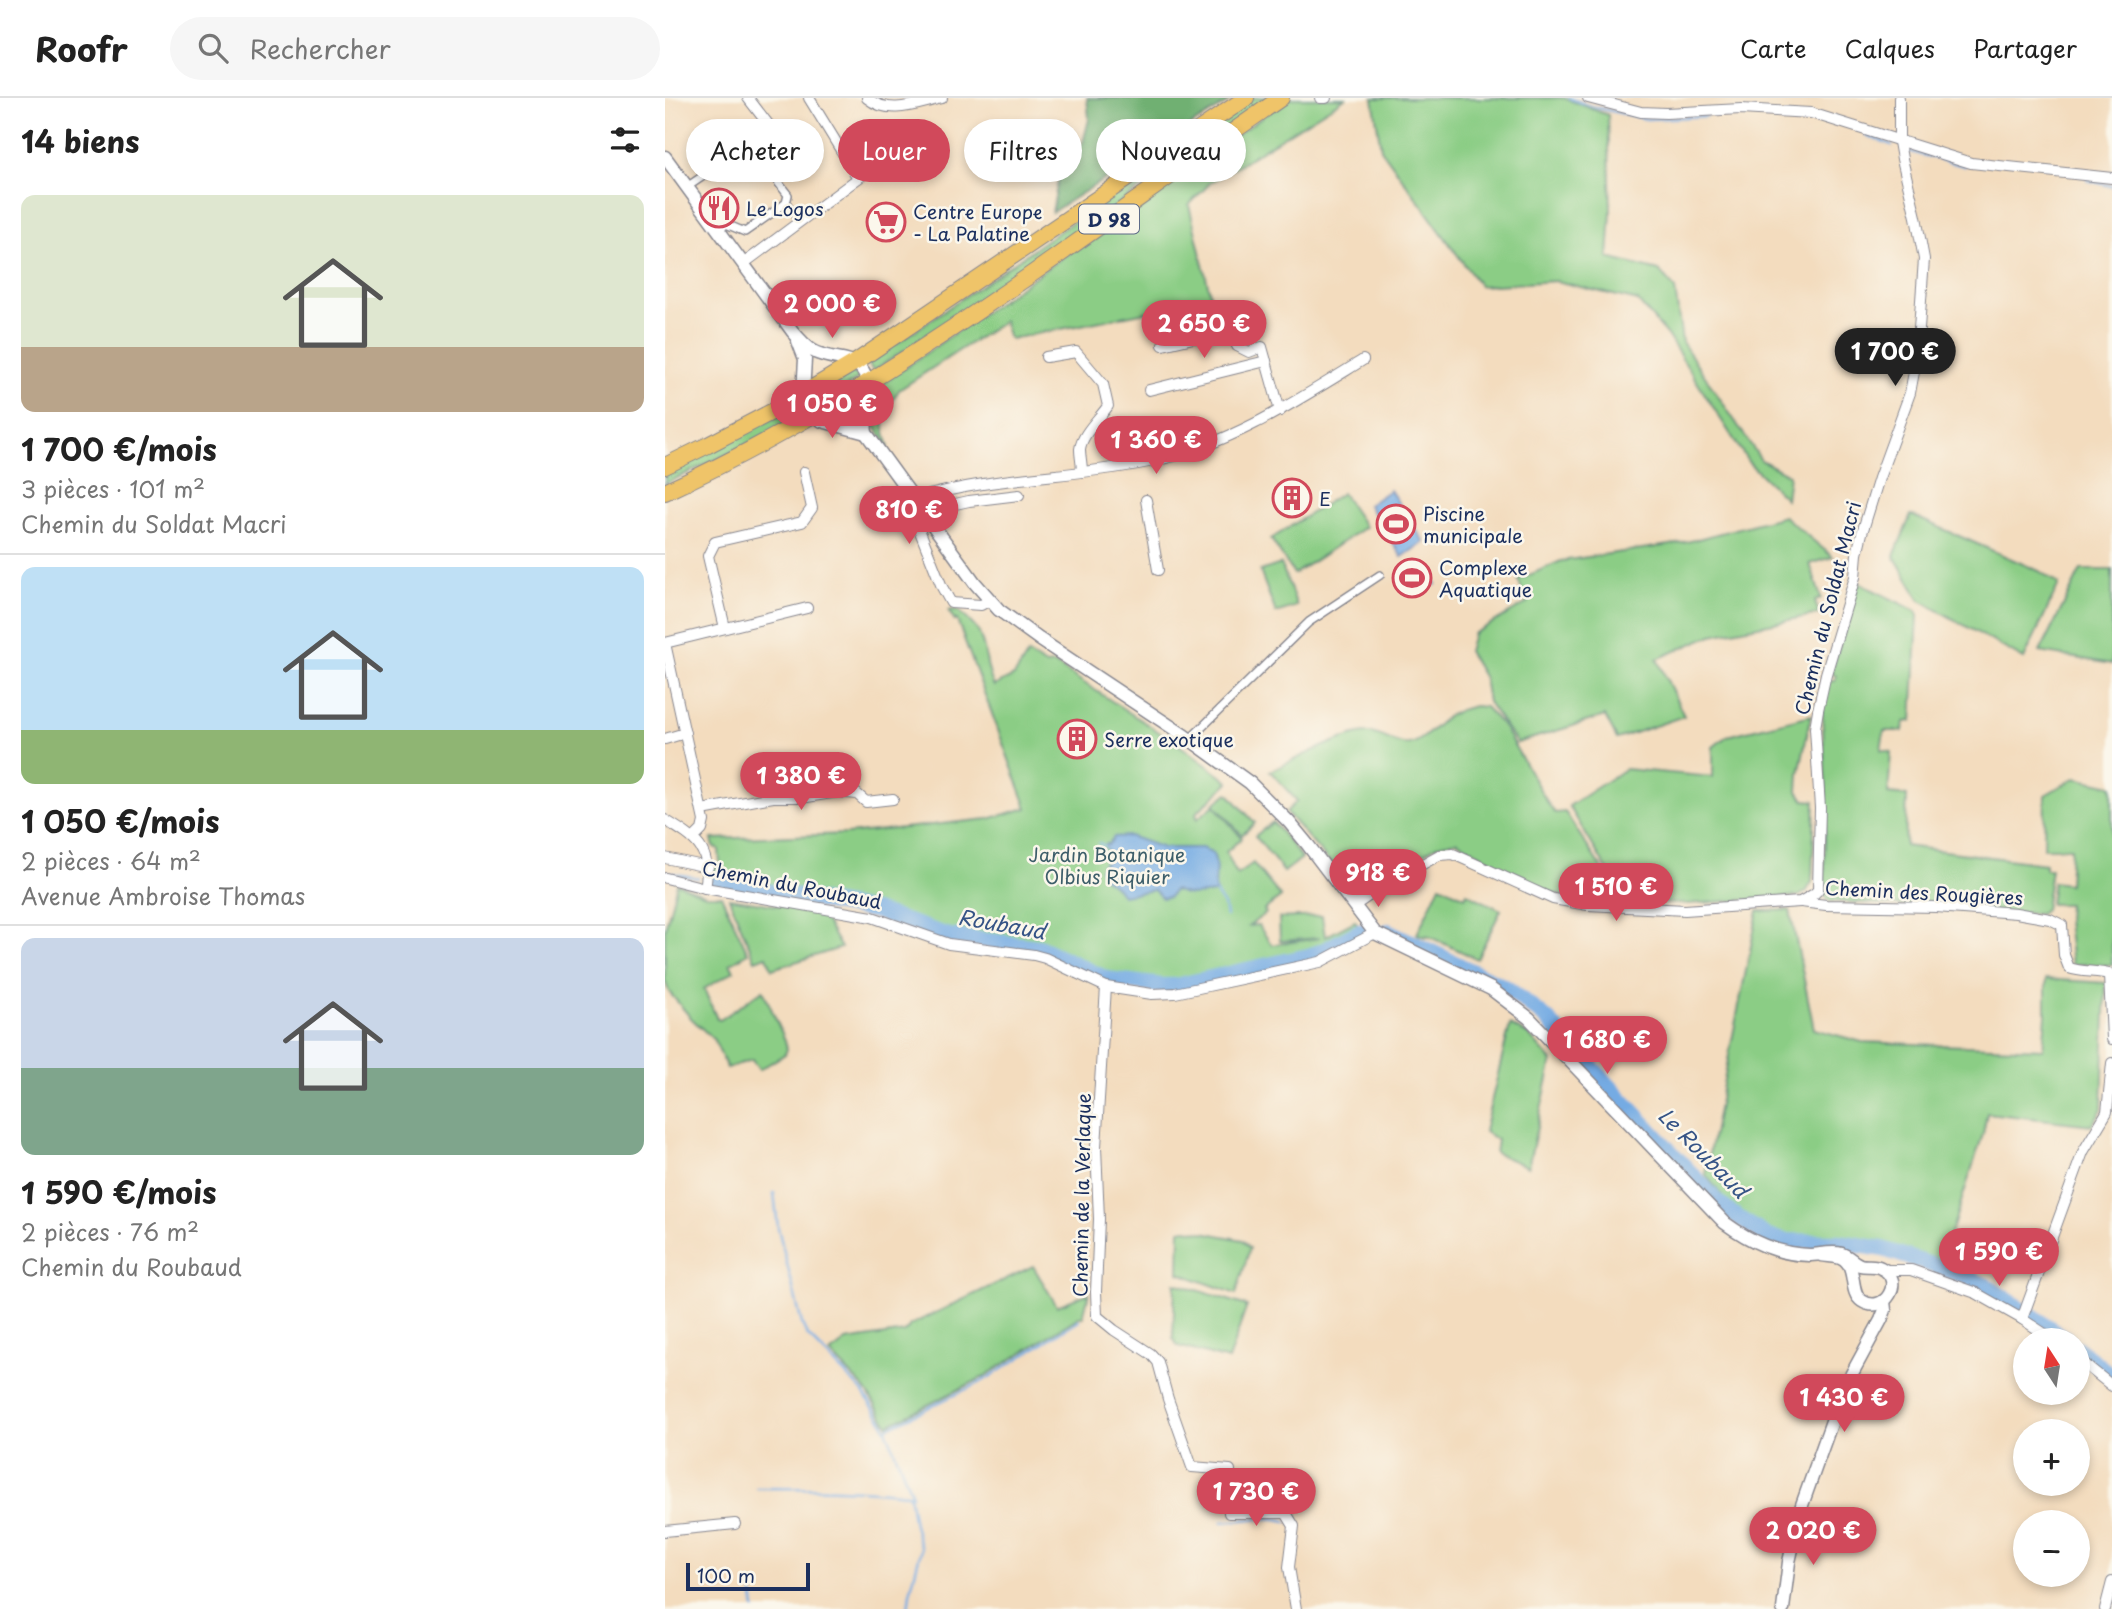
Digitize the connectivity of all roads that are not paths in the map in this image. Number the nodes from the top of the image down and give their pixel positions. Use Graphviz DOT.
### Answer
graph roads {
  1 [pos="748,98"];
  2 [pos="809,98"];
  3 [pos="867,98"];
  4 [pos="941,98"];
  5 [pos="1246,98"];
  6 [pos="1282,98"];
  7 [pos="1320,98"];
  8 [pos="1326,98"];
  9 [pos="1588,98"];
  10 [pos="1899,98"];
  11 [pos="764,119"];
  12 [pos="1899,142"];
  13 [pos="838,145"];
  14 [pos="665,157"];
  15 [pos="2112,178"];
  16 [pos="853,182"];
  17 [pos="687,187"];
  18 [pos="786,203"];
  19 [pos="795,214"];
  20 [pos="724,226"];
  21 [pos="743,264"];
  22 [pos="793,331"];
  23 [pos="1163,345"];
  24 [pos="1046,357"];
  25 [pos="1363,360"];
  26 [pos="1266,361"];
  27 [pos="856,362"];
  28 [pos="869,383"];
  29 [pos="1149,390"];
  30 [pos="803,394"];
  31 [pos="1280,411"];
  32 [pos="815,416"];
  33 [pos="866,433"];
  34 [pos="665,466"];
  35 [pos="804,472"];
  36 [pos="1082,472"];
  37 [pos="665,492"];
  38 [pos="1019,495"];
  39 [pos="915,499"];
  40 [pos="1146,500"];
  41 [pos="924,511"];
  42 [pos="1158,570"];
  43 [pos="1380,575"];
  44 [pos="990,600"];
  45 [pos="807,608"];
  46 [pos="725,628"];
  47 [pos="665,643"];
  48 [pos="685,733"];
  49 [pos="665,739"];
  50 [pos="1189,739"];
  51 [pos="893,799"];
  52 [pos="702,810"];
  53 [pos="665,820"];
  54 [pos="694,838"];
  55 [pos="665,858"];
  56 [pos="708,867"];
  57 [pos="667,878"];
  58 [pos="1383,886"];
  59 [pos="1340,887"];
  60 [pos="705,888"];
  61 [pos="1360,890"];
  62 [pos="1800,902"];
  63 [pos="1353,903"];
  64 [pos="1375,933"];
  65 [pos="2111,975"];
  66 [pos="1107,987"];
  67 [pos="2112,1039"];
  68 [pos="2112,1063"];
  69 [pos="1821,1255"];
  70 [pos="1869,1266"];
  71 [pos="1885,1270"];
  72 [pos="1925,1274"];
  73 [pos="1854,1282"];
  74 [pos="1892,1289"];
  75 [pos="1884,1301"];
  76 [pos="1867,1304"];
  77 [pos="2022,1317"];
  78 [pos="2037,1328"];
  79 [pos="1871,1337"];
  80 [pos="2090,1368"];
  81 [pos="2112,1386"];
  82 [pos="735,1524"];
  83 [pos="1797,1524"];
  84 [pos="665,1531"];
  85 [pos="2112,1582"];
  86 [pos="1296,1609"];
  87 [pos="1783,1609"];
  88 [pos="1791,1609"];
  89 [pos="2105,1609"];
  1 -- 11 [label="street"];
  2 -- 13 [label="street"];
  3 -- 4 [label="street"];
  5 -- 27 [label="highway, D 98"];
  6 -- 28 [label="highway, D 98"];
  7 -- 8 [label="street"];
  9 -- 12 [label="street"];
  10 -- 12 [label="street, Chemin du Soldat Macri"];
  12 -- 15 [label="street"];
  12 -- 62 [label="street, Chemin du Soldat Macri"];
  14 -- 17 [label="street"];
  16 -- 21 [label="street"];
  17 -- 18 [label="street"];
  17 -- 21 [label="street"];
  18 -- 19 [label="street"];
  18 -- 20 [label="street"];
  21 -- 22 [label="street"];
  22 -- 27 [label="street"];
  22 -- 30 [label="street"];
  23 -- 26 [label="street"];
  24 -- 36 [label="street"];
  25 -- 31 [label="street"];
  26 -- 29 [label="street"];
  26 -- 31 [label="street"];
  27 -- 28 [label="street"];
  27 -- 30 [label="highway, D 98"];
  28 -- 32 [label="highway, D 98"];
  28 -- 33 [label="street"];
  30 -- 32 [label="street"];
  30 -- 34 [label="highway, D 98"];
  31 -- 36 [label="street"];
  32 -- 33 [label="street"];
  32 -- 37 [label="highway, D 98"];
  33 -- 39 [label="street"];
  35 -- 46 [label="street"];
  36 -- 39 [label="street"];
  38 -- 41 [label="street"];
  39 -- 41 [label="street"];
  39 -- 44 [label="street"];
  40 -- 42 [label="street"];
  41 -- 44 [label="street"];
  43 -- 50 [label="street"];
  44 -- 50 [label="street"];
  45 -- 46 [label="street"];
  46 -- 47 [label="street"];
  47 -- 48 [label="street"];
  48 -- 49 [label="street"];
  48 -- 52 [label="street"];
  50 -- 59 [label="street"];
  51 -- 52 [label="street"];
  52 -- 54 [label="street"];
  53 -- 54 [label="street"];
  54 -- 56 [label="street"];
  55 -- 56 [label="street"];
  56 -- 60 [label="street"];
  57 -- 60 [label="street, Chemin du Roubaud"];
  58 -- 61 [label="street"];
  58 -- 62 [label="street"];
  58 -- 63 [label="street"];
  59 -- 61 [label="street"];
  59 -- 63 [label="street"];
  60 -- 66 [label="street, Chemin du Roubaud"];
  61 -- 63 [label="street"];
  62 -- 65 [label="street, Chemin des Rougières"];
  63 -- 64 [label="street"];
  64 -- 66 [label="street, Chemin du Roubaud"];
  64 -- 69 [label="street"];
  65 -- 67 [label="street, Chemin des Rougières"];
  66 -- 86 [label="street, Chemin de la Verlaque"];
  68 -- 77 [label="street"];
  69 -- 70 [label="street"];
  69 -- 73 [label="street"];
  70 -- 71 [label="street"];
  70 -- 73 [label="street"];
  71 -- 72 [label="street"];
  71 -- 74 [label="street"];
  72 -- 74 [label="street"];
  72 -- 77 [label="street"];
  73 -- 76 [label="street"];
  74 -- 75 [label="street"];
  75 -- 76 [label="street"];
  75 -- 79 [label="street"];
  76 -- 79 [label="street"];
  77 -- 78 [label="street"];
  79 -- 83 [label="street"];
  80 -- 81 [label="street"];
  82 -- 84 [label="street"];
  83 -- 87 [label="street"];
  83 -- 88 [label="street"];
  85 -- 89 [label="street"];
}
